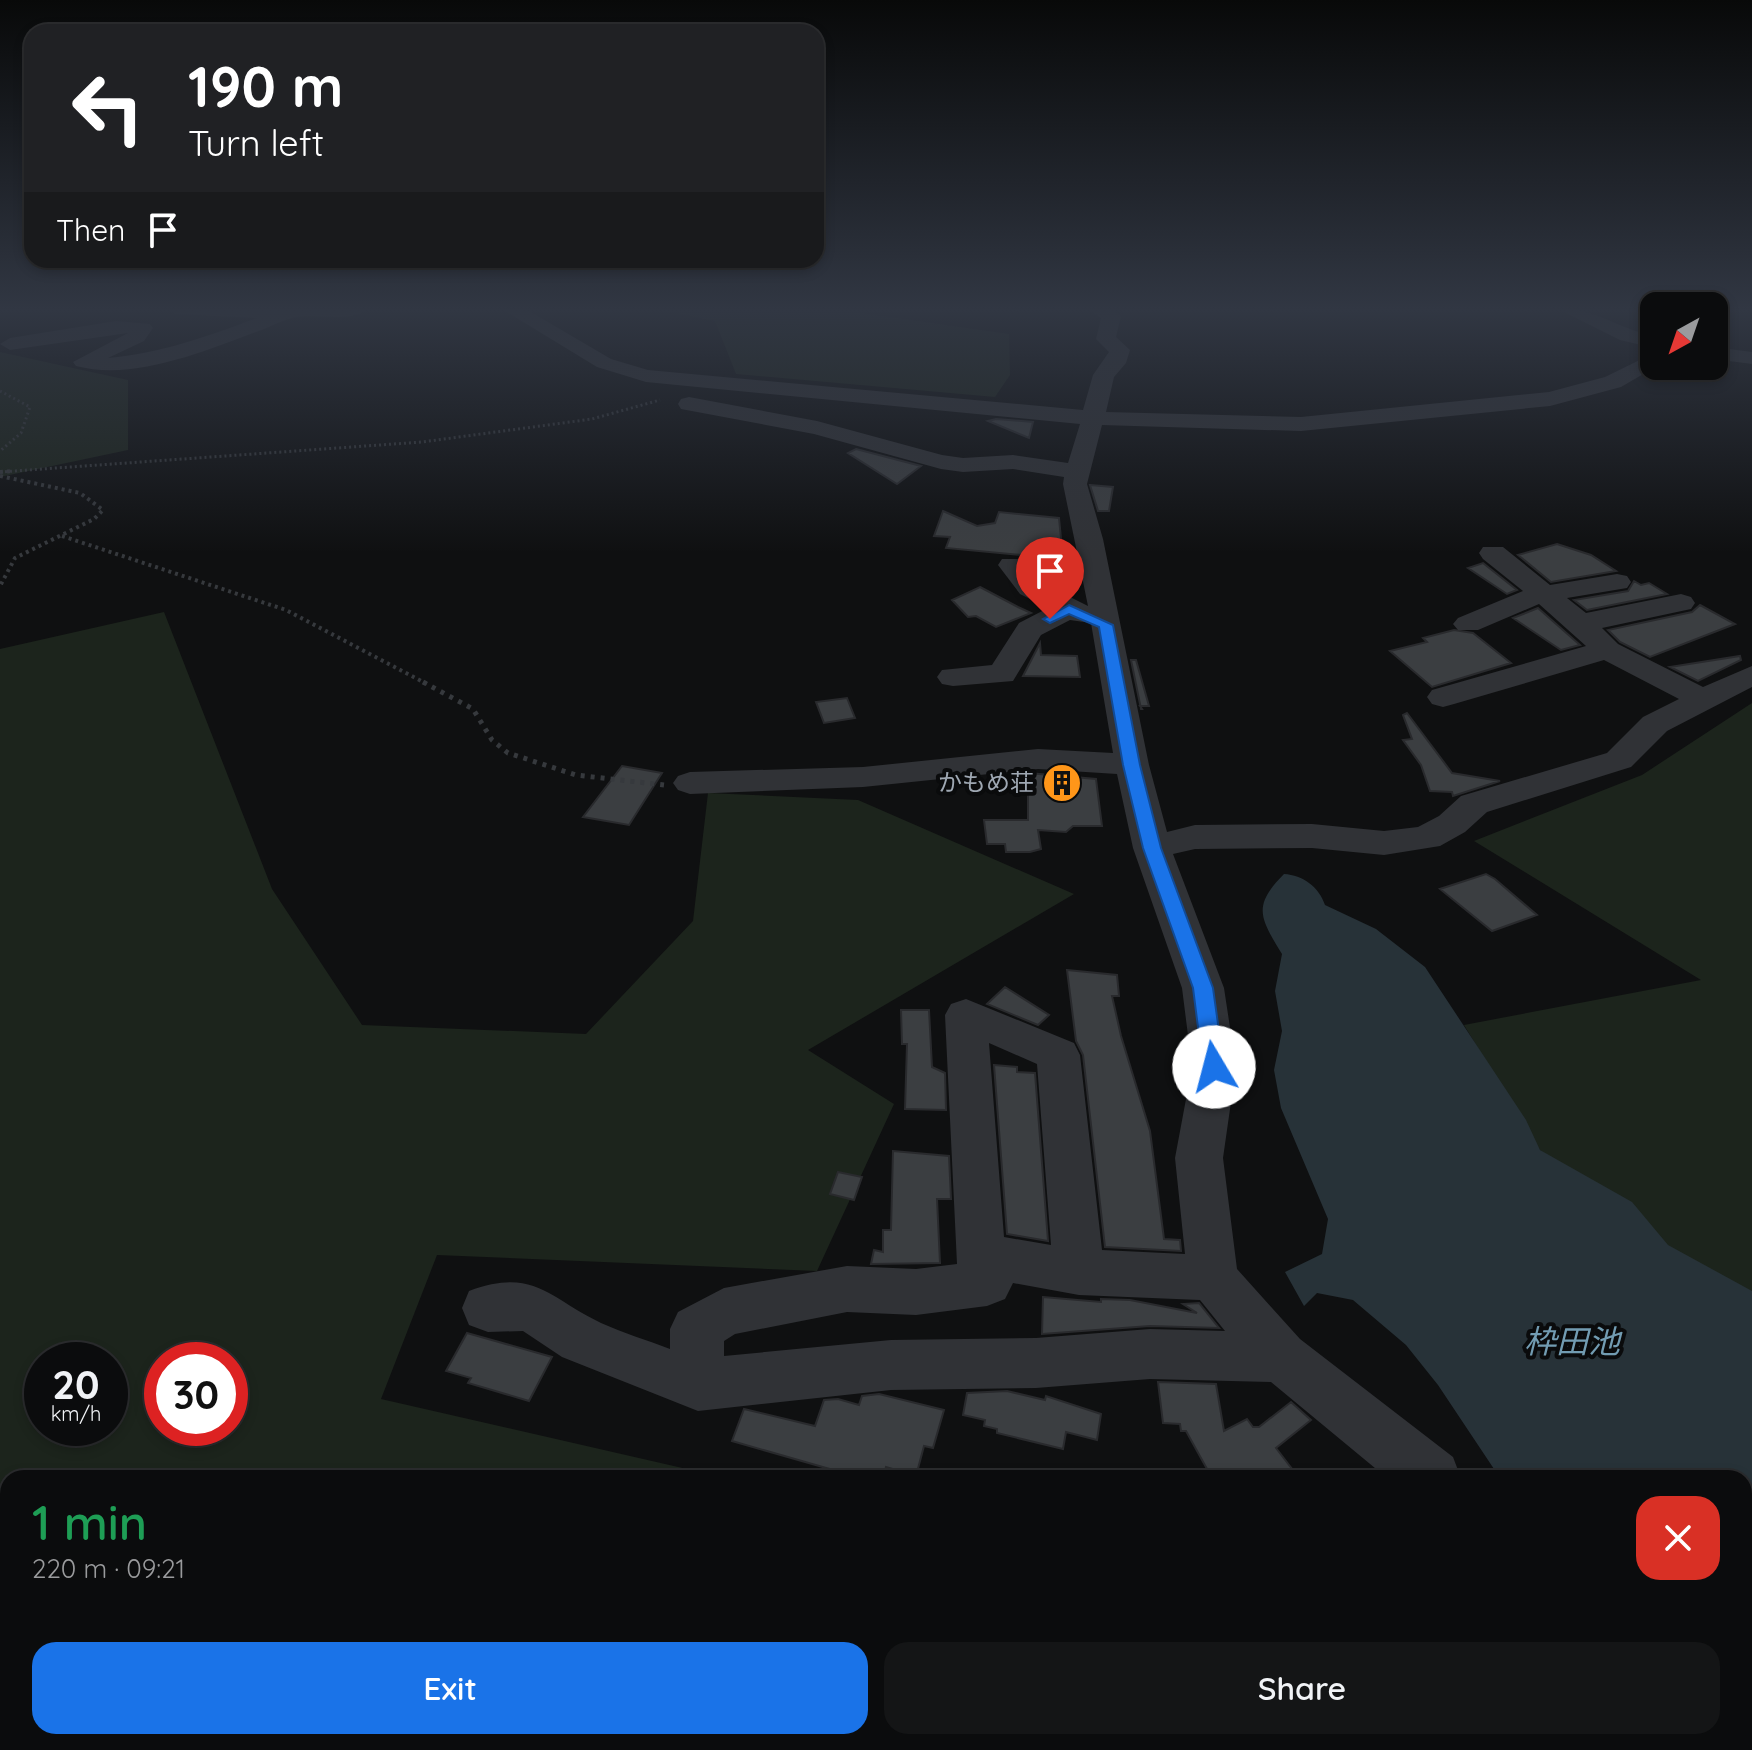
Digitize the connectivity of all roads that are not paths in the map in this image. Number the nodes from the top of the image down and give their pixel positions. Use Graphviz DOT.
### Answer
graph roads {
  1 [pos="645,390"];
  2 [pos="791,390"];
  3 [pos="1100,390"];
  4 [pos="1590,390"];
  5 [pos="1092,418"];
  6 [pos="1079,472"];
  7 [pos="1523,545"];
  8 [pos="1012,565"];
  9 [pos="1617,582"];
  10 [pos="1543,594"];
  11 [pos="1681,603"];
  12 [pos="1069,609"];
  13 [pos="1580,623"];
  14 [pos="1468,624"];
  15 [pos="1105,625"];
  16 [pos="1607,650"];
  17 [pos="1752,675"];
  18 [pos="953,677"];
  19 [pos="1443,697"];
  20 [pos="1704,700"];
  21 [pos="1132,765"];
  22 [pos="690,783"];
  23 [pos="1152,848"];
  24 [pos="980,1255"];
  25 [pos="1079,1272"];
  26 [pos="1213,1278"];
  27 [pos="488,1308"];
  28 [pos="1281,1357"];
  29 [pos="698,1385"];
  30 [pos="1422,1470"];
  1 -- 6 [label="street"];
  2 -- 5 [label="street"];
  3 -- 5 [label="street"];
  4 -- 5 [label="street"];
  5 -- 6 [label="street"];
  6 -- 15 [label="street"];
  7 -- 10 [label="street"];
  8 -- 12 [label="street"];
  9 -- 10 [label="street"];
  10 -- 13 [label="street"];
  10 -- 14 [label="street"];
  11 -- 13 [label="street"];
  12 -- 15 [label="street"];
  12 -- 18 [label="street"];
  13 -- 16 [label="street"];
  15 -- 21 [label="street"];
  16 -- 19 [label="street"];
  16 -- 20 [label="street"];
  17 -- 20 [label="street"];
  20 -- 23 [label="street"];
  21 -- 22 [label="street"];
  21 -- 23 [label="street"];
  23 -- 26 [label="street"];
  24 -- 25 [label="street"];
  24 -- 25 [label="street"];
  24 -- 29 [label="street"];
  25 -- 26 [label="street"];
  26 -- 28 [label="street"];
  27 -- 29 [label="street"];
  28 -- 29 [label="street"];
  28 -- 30 [label="street"];
}
